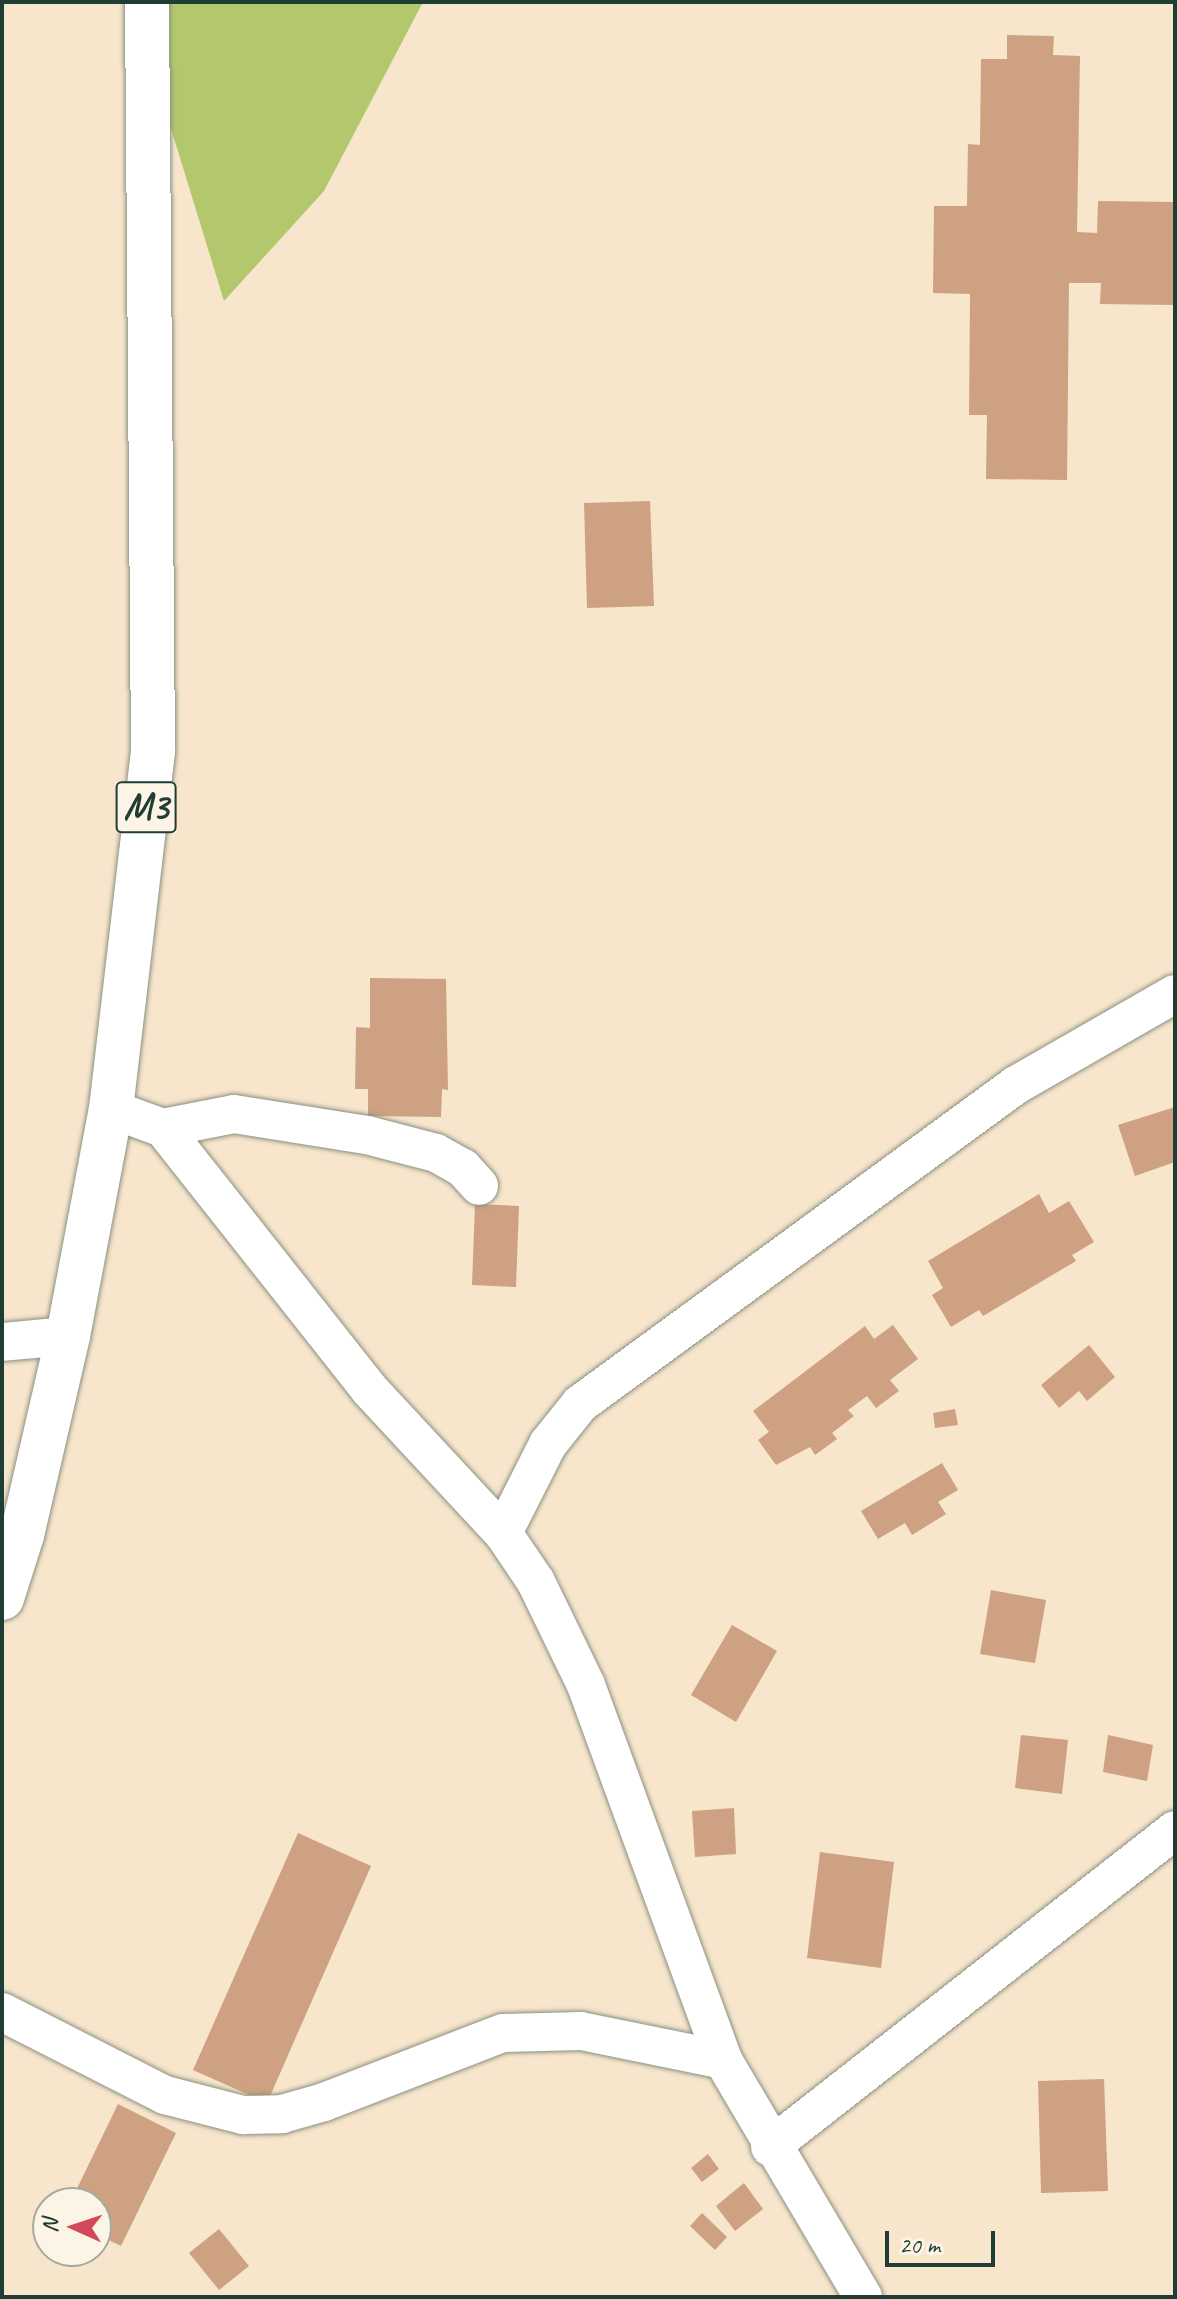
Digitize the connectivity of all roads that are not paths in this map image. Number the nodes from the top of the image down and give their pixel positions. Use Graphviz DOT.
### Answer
graph roads {
  1 [pos="147,2"];
  2 [pos="1175,994"];
  3 [pos="111,1109"];
  4 [pos="163,1128"];
  5 [pos="479,1186"];
  6 [pos="68,1336"];
  7 [pos="2,1342"];
  8 [pos="12,1532"];
  9 [pos="503,1533"];
  10 [pos="2,1598"];
  11 [pos="1175,1830"];
  12 [pos="2,2012"];
  13 [pos="723,2060"];
  14 [pos="770,2147"];
  15 [pos="863,2297"];
  1 -- 3 [label="highway, M3"];
  2 -- 9 [label="street"];
  3 -- 4 [label="street"];
  3 -- 6 [label="highway, M3"];
  4 -- 5 [label="street"];
  4 -- 9 [label="street"];
  6 -- 7 [label="street"];
  6 -- 8 [label="highway, M3"];
  8 -- 10 [label="highway, M3"];
  9 -- 13 [label="street"];
  11 -- 14 [label="street"];
  12 -- 13 [label="street"];
  13 -- 14 [label="street"];
  14 -- 15 [label="street"];
}
